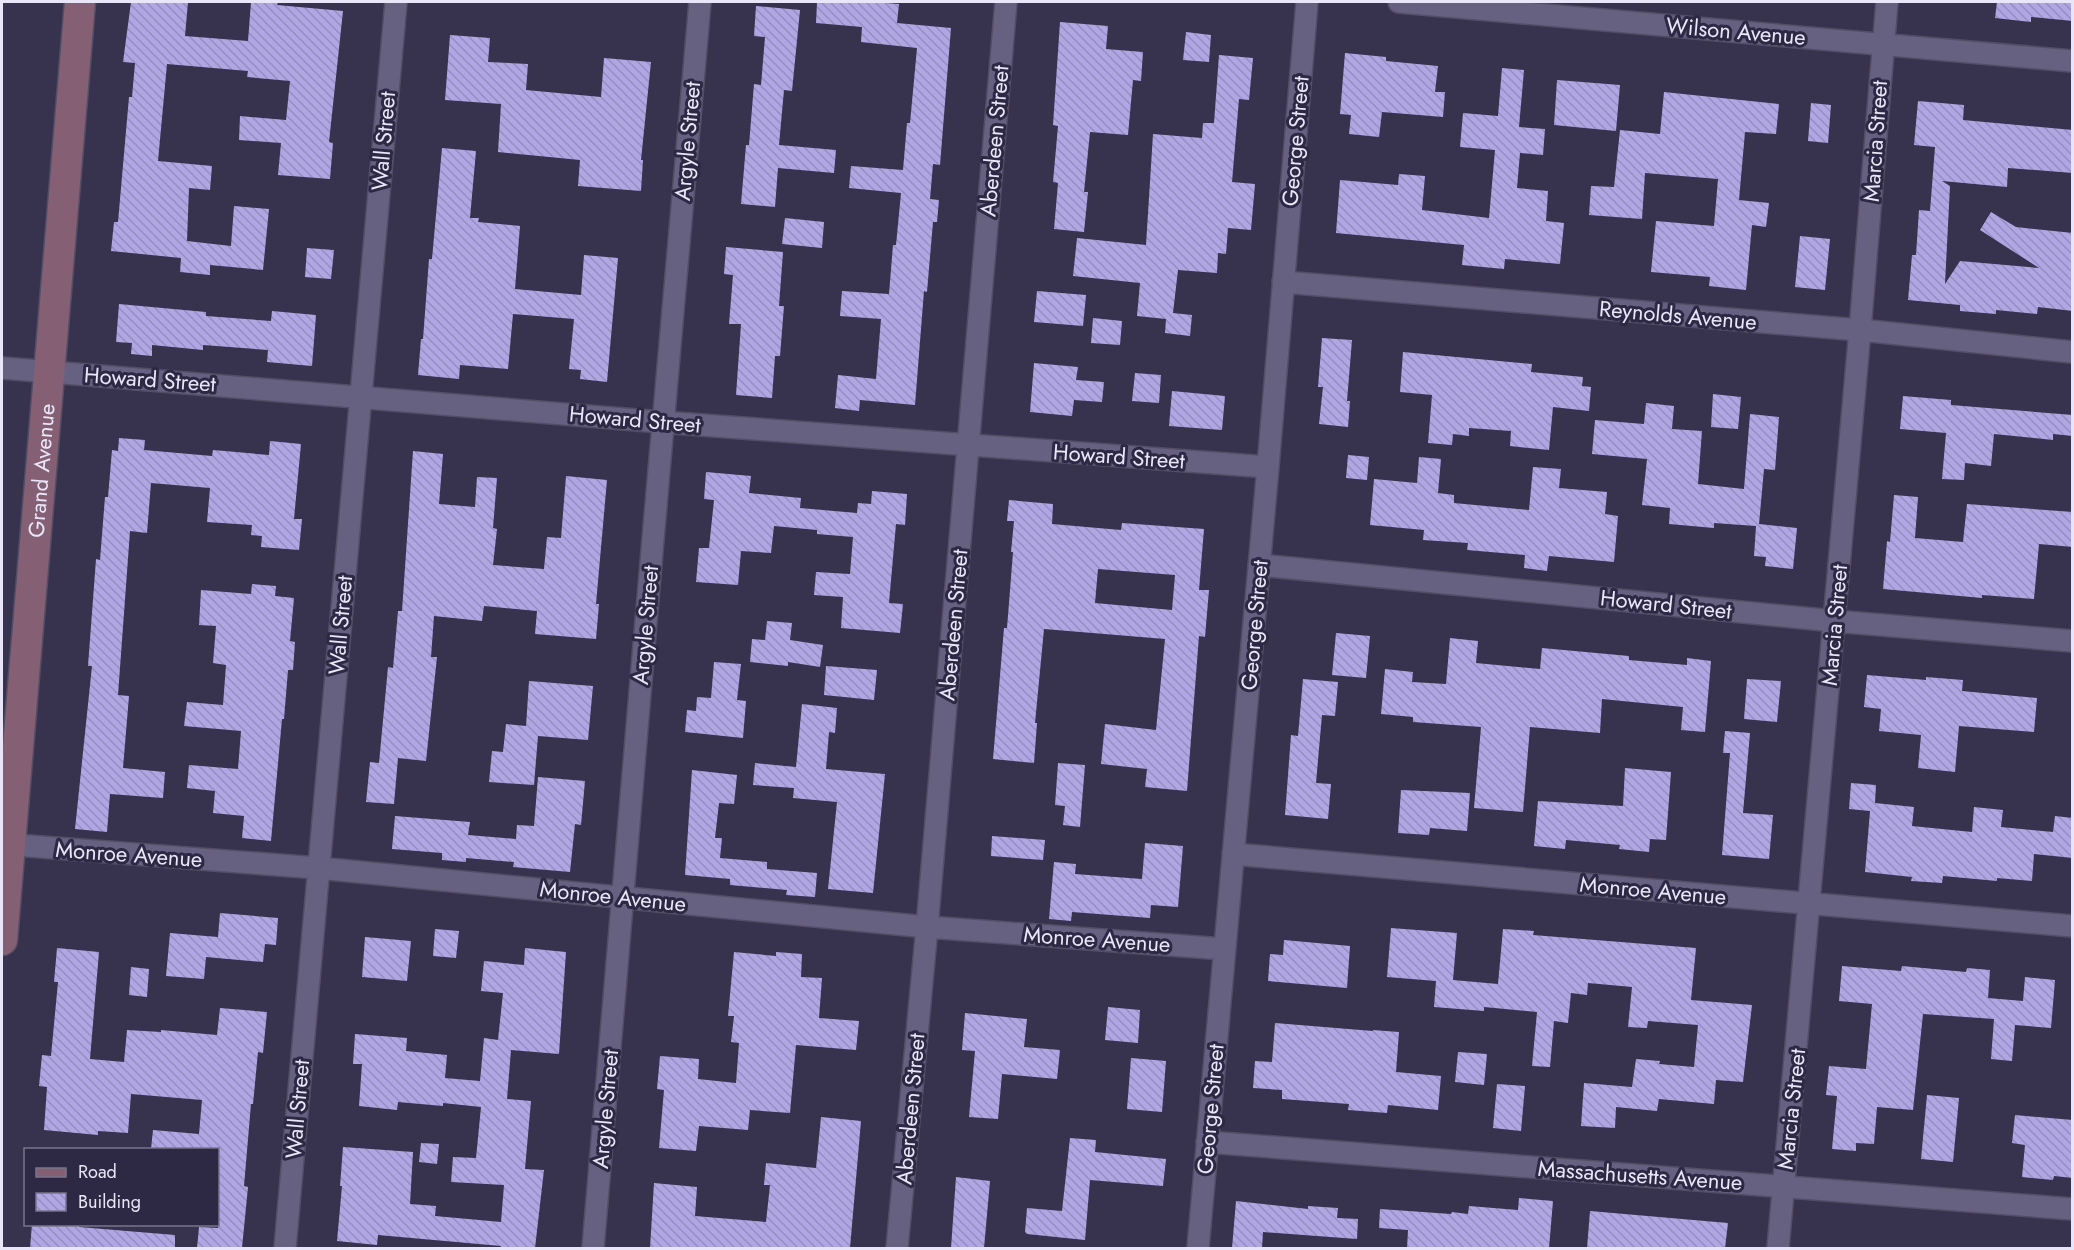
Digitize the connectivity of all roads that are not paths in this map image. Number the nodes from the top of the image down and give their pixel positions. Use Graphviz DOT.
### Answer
graph roads {
  1 [pos="80,2"];
  2 [pos="396,2"];
  3 [pos="700,2"];
  4 [pos="1006,2"];
  5 [pos="1307,2"];
  6 [pos="1399,2"];
  7 [pos="1887,2"];
  8 [pos="1882,44"];
  9 [pos="2073,61"];
  10 [pos="1283,282"];
  11 [pos="1860,330"];
  12 [pos="2073,352"];
  13 [pos="2,368"];
  14 [pos="48,372"];
  15 [pos="360,396"];
  16 [pos="662,422"];
  17 [pos="968,445"];
  18 [pos="1268,468"];
  19 [pos="1259,565"];
  20 [pos="1834,621"];
  21 [pos="2073,640"];
  22 [pos="5,844"];
  23 [pos="1233,854"];
  24 [pos="318,868"];
  25 [pos="624,897"];
  26 [pos="1810,903"];
  27 [pos="2073,926"];
  28 [pos="927,927"];
  29 [pos="2,940"];
  30 [pos="1224,949"];
  31 [pos="1207,1142"];
  32 [pos="1783,1187"];
  33 [pos="2073,1209"];
  34 [pos="285,1248"];
  35 [pos="593,1248"];
  36 [pos="897,1248"];
  37 [pos="1198,1248"];
  38 [pos="1778,1248"];
  1 -- 14 [label="main road, Grand Avenue"];
  2 -- 15 [label="street, Wall Street"];
  3 -- 16 [label="street, Argyle Street"];
  4 -- 17 [label="street, Aberdeen Street"];
  5 -- 10 [label="street, George Street"];
  6 -- 8 [label="street, Wilson Avenue"];
  7 -- 8 [label="street, Marcia Street"];
  8 -- 9 [label="street, Wilson Avenue"];
  8 -- 11 [label="street, Marcia Street"];
  10 -- 11 [label="street, Reynolds Avenue"];
  10 -- 18 [label="street, George Street"];
  11 -- 12 [label="street, Reynolds Avenue"];
  11 -- 20 [label="street, Marcia Street"];
  13 -- 14 [label="street, Howard Street"];
  14 -- 15 [label="street, Howard Street"];
  14 -- 22 [label="main road, Grand Avenue"];
  15 -- 16 [label="street, Howard Street"];
  15 -- 24 [label="street, Wall Street"];
  16 -- 17 [label="street, Howard Street"];
  16 -- 25 [label="street, Argyle Street"];
  17 -- 18 [label="street, Howard Street"];
  17 -- 28 [label="street, Aberdeen Street"];
  18 -- 19 [label="street, George Street"];
  19 -- 20 [label="street, Howard Street"];
  19 -- 23 [label="street, George Street"];
  20 -- 21 [label="street, Howard Street"];
  20 -- 26 [label="street, Marcia Street"];
  22 -- 24 [label="street, Monroe Avenue"];
  22 -- 29 [label="main road, Grand Avenue"];
  23 -- 26 [label="street, Monroe Avenue"];
  23 -- 30 [label="street, George Street"];
  24 -- 25 [label="street, Monroe Avenue"];
  24 -- 34 [label="street, Wall Street"];
  25 -- 28 [label="street, Monroe Avenue"];
  25 -- 35 [label="street, Argyle Street"];
  26 -- 27 [label="street, Monroe Avenue"];
  26 -- 32 [label="street, Marcia Street"];
  28 -- 30 [label="street, Monroe Avenue"];
  28 -- 36 [label="street, Aberdeen Street"];
  30 -- 31 [label="street, George Street"];
  31 -- 32 [label="street, Massachusetts Avenue"];
  31 -- 37 [label="street, George Street"];
  32 -- 33 [label="street, Massachusetts Avenue"];
  32 -- 38 [label="street, Marcia Street"];
}
